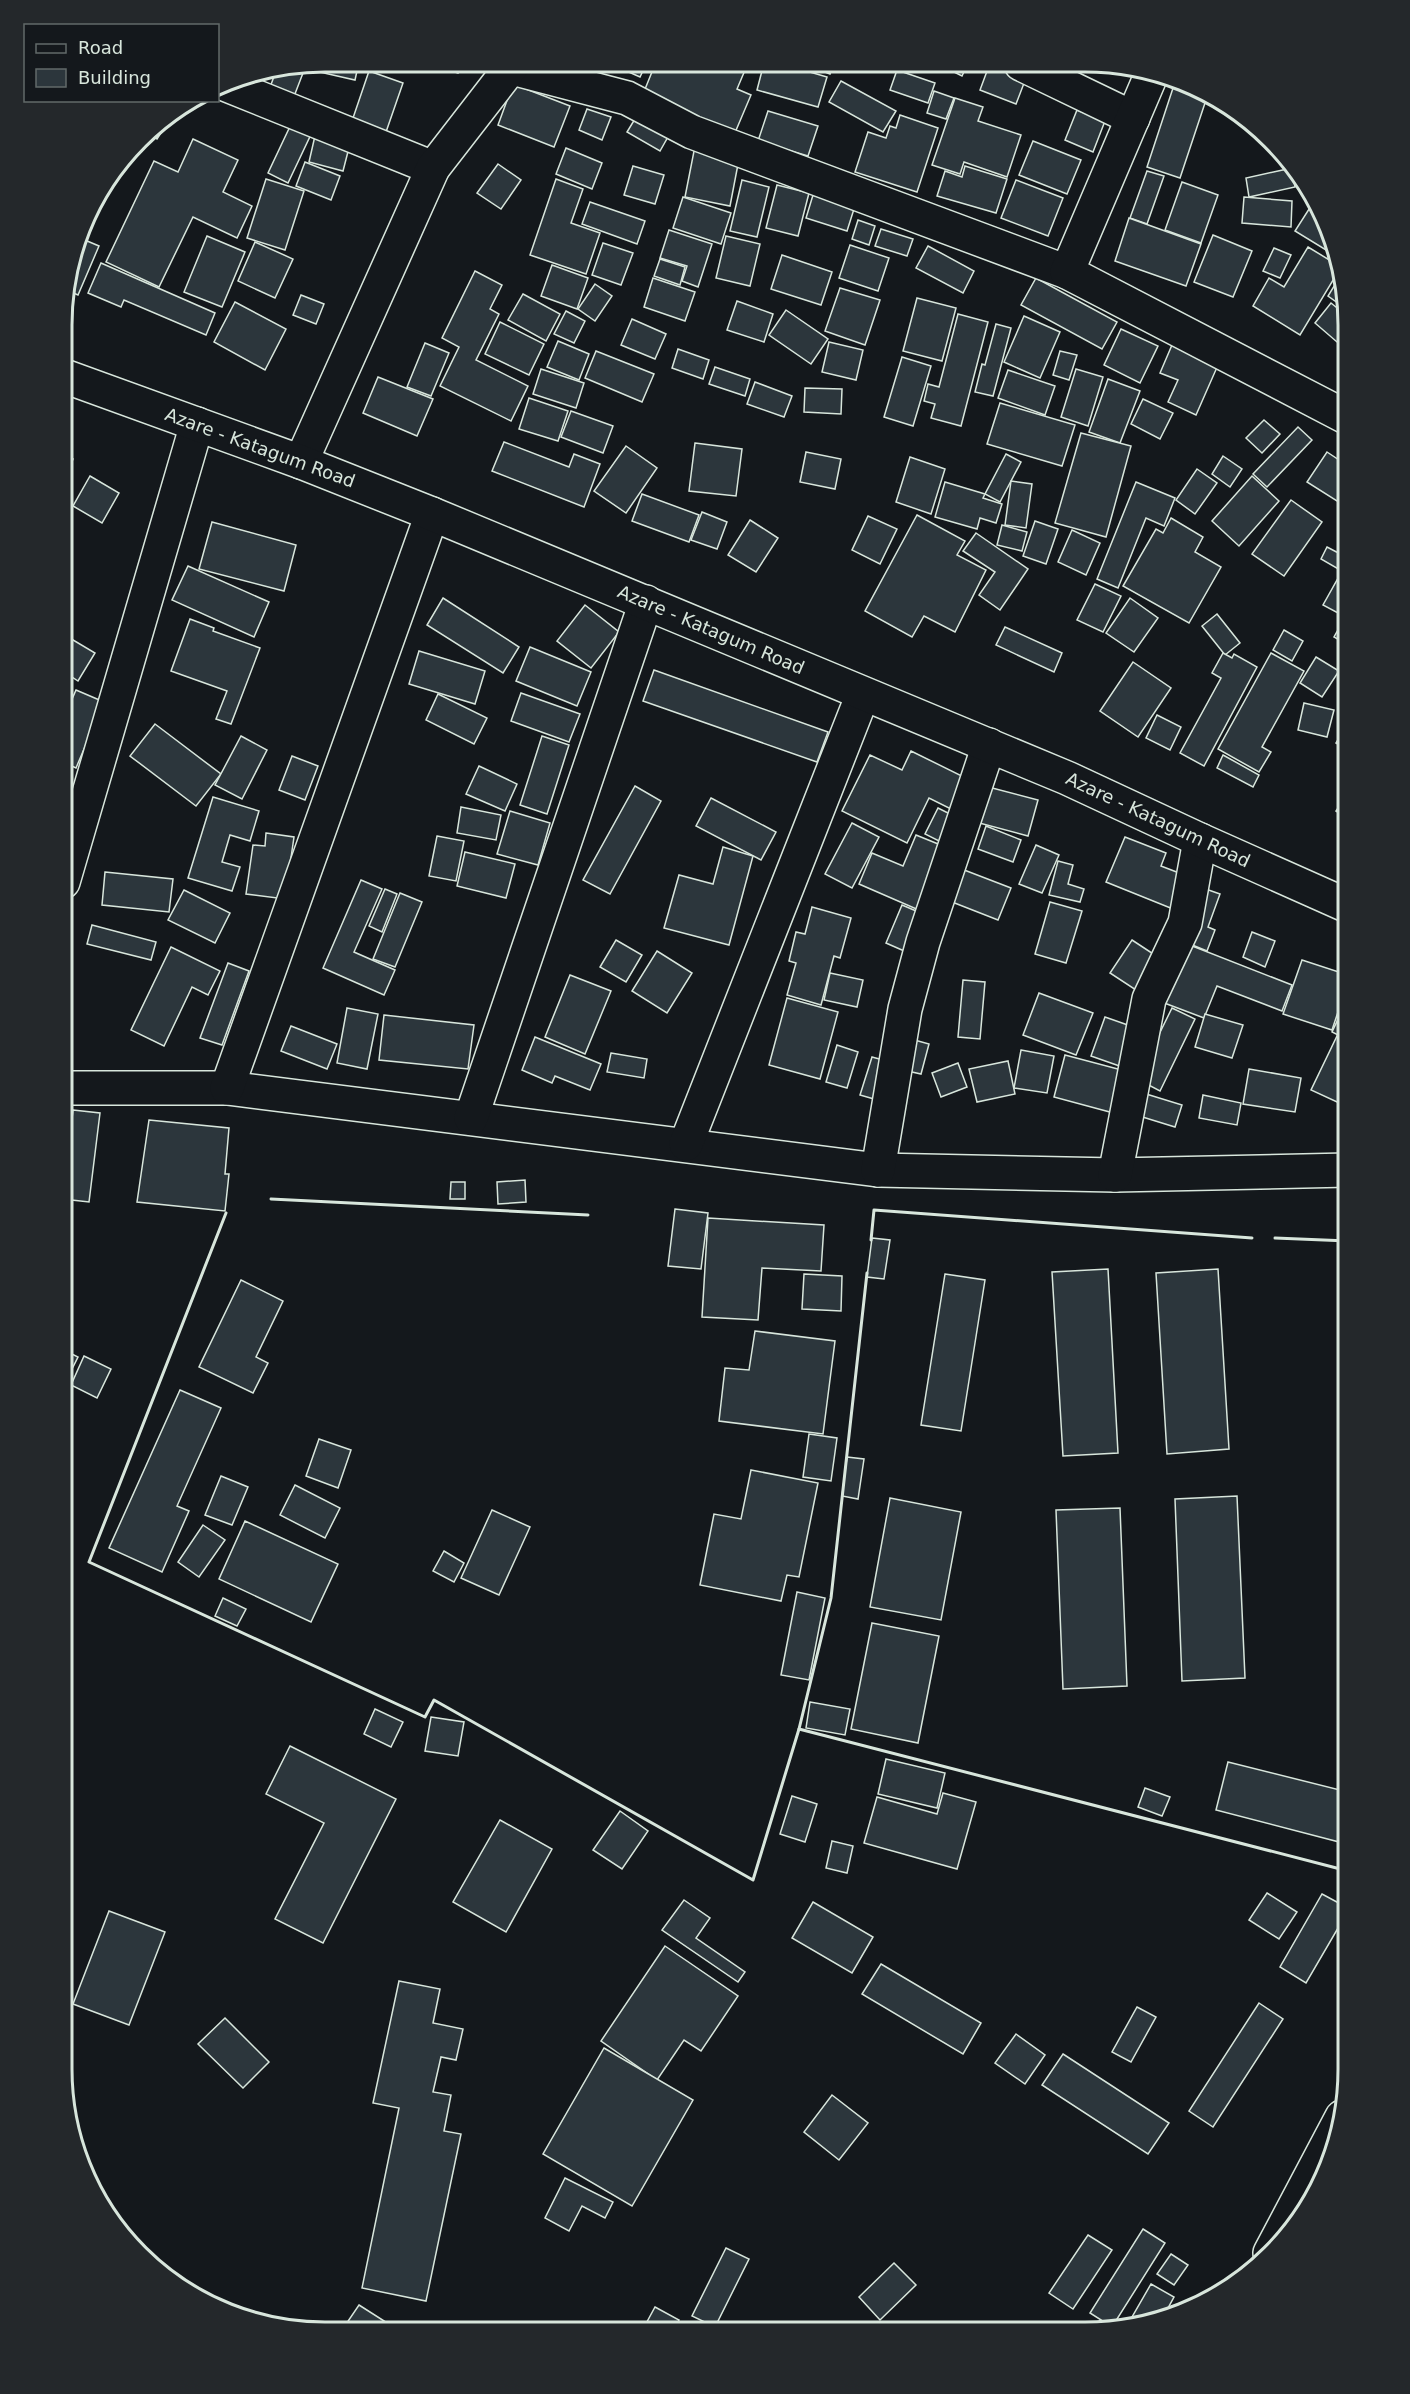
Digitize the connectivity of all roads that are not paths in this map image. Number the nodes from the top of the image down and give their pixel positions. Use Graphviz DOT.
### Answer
graph roads {
  1 [pos="508,72"];
  2 [pos="537,72"];
  3 [pos="1039,72"];
  4 [pos="1149,81"];
  5 [pos="235,88"];
  6 [pos="1133,118"];
  7 [pos="433,168"];
  8 [pos="1067,272"];
  9 [pos="72,379"];
  10 [pos="1338,413"];
  11 [pos="197,424"];
  12 [pos="301,462"];
  13 [pos="432,514"];
  14 [pos="646,602"];
  15 [pos="863,694"];
  16 [pos="989,745"];
  17 [pos="1200,840"];
  18 [pos="72,851"];
  19 [pos="1338,902"];
  20 [pos="72,1088"];
  21 [pos="227,1088"];
  22 [pos="471,1118"];
  23 [pos="686,1144"];
  24 [pos="878,1170"];
  25 [pos="1338,1170"];
  26 [pos="1115,1175"];
  1 -- 7 [label="street"];
  2 -- 8 [label="street"];
  3 -- 6 [label="street"];
  4 -- 6 [label="street"];
  5 -- 7 [label="street"];
  6 -- 8 [label="street"];
  7 -- 12 [label="street"];
  8 -- 10 [label="street"];
  9 -- 11 [label="street, Azare - Katagum Road"];
  11 -- 12 [label="street, Azare - Katagum Road"];
  11 -- 18 [label="street"];
  12 -- 13 [label="street, Azare - Katagum Road"];
  13 -- 14 [label="street, Azare - Katagum Road"];
  13 -- 21 [label="street"];
  14 -- 15 [label="street, Azare - Katagum Road"];
  14 -- 22 [label="street"];
  15 -- 16 [label="street, Azare - Katagum Road"];
  15 -- 23 [label="street"];
  16 -- 17 [label="street, Azare - Katagum Road"];
  16 -- 24 [label="street"];
  17 -- 19 [label="street, Azare - Katagum Road"];
  17 -- 26 [label="street"];
  20 -- 21 [label="street"];
  21 -- 22 [label="street"];
  22 -- 23 [label="street"];
  23 -- 24 [label="street"];
  24 -- 26 [label="street"];
  25 -- 26 [label="street"];
}
